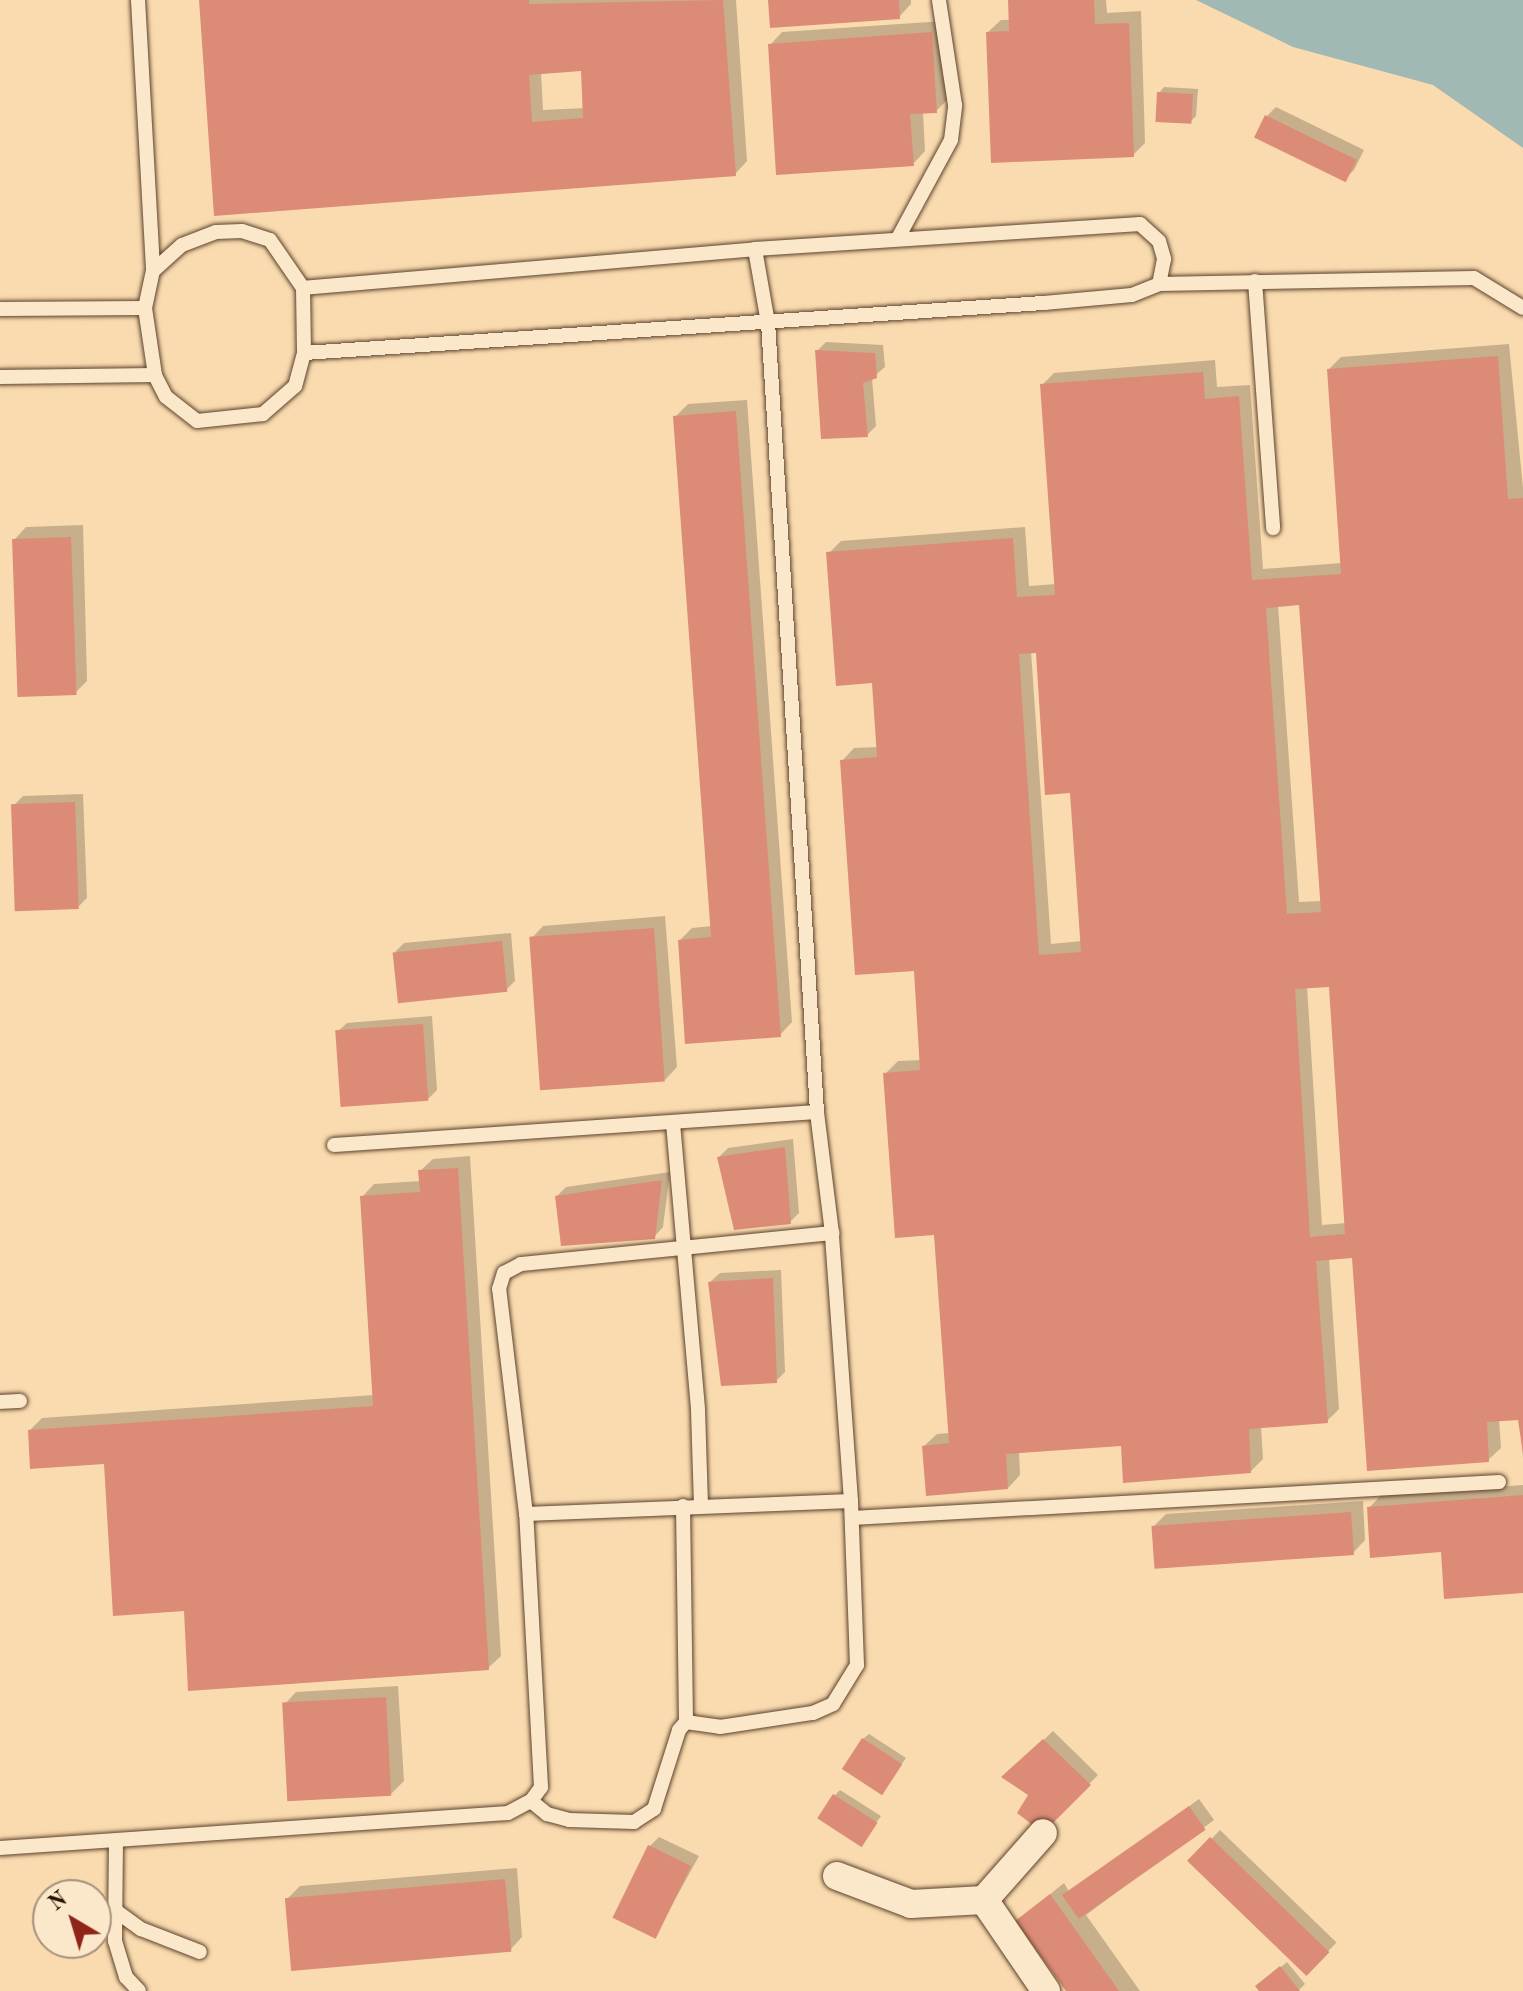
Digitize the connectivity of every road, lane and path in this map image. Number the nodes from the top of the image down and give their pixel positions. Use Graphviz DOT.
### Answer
graph roads {
  1 [pos="138,0"];
  2 [pos="939,0"];
  3 [pos="898,238"];
  4 [pos="755,249"];
  5 [pos="153,271"];
  6 [pos="1255,281"];
  7 [pos="1159,284"];
  8 [pos="303,288"];
  9 [pos="145,308"];
  10 [pos="1523,308"];
  11 [pos="0,309"];
  12 [pos="768,323"];
  13 [pos="304,353"];
  14 [pos="155,375"];
  15 [pos="0,377"];
  16 [pos="1273,528"];
  17 [pos="817,1112"];
  18 [pos="673,1123"];
  19 [pos="334,1145"];
  20 [pos="832,1233"];
  21 [pos="683,1249"];
  22 [pos="20,1401"];
  23 [pos="0,1402"];
  24 [pos="1499,1482"];
  25 [pos="851,1501"];
  26 [pos="701,1505"];
  27 [pos="683,1506"];
  28 [pos="526,1514"];
  29 [pos="852,1518"];
  30 [pos="686,1722"];
  31 [pos="531,1801"];
  32 [pos="1043,1833"];
  33 [pos="116,1841"];
  34 [pos="0,1848"];
  35 [pos="837,1876"];
  36 [pos="984,1900"];
  37 [pos="116,1911"];
  38 [pos="200,1952"];
  39 [pos="139,1991"];
  40 [pos="1046,1991"];
  1 -- 5 [label="lane"];
  2 -- 3 [label="lane"];
  3 -- 4 [label="lane"];
  3 -- 7 [label="lane"];
  4 -- 8 [label="lane"];
  4 -- 12 [label="lane"];
  5 -- 8 [label="lane"];
  5 -- 9 [label="lane"];
  6 -- 7 [label="lane"];
  6 -- 10 [label="lane"];
  6 -- 16 [label="lane"];
  7 -- 12 [label="lane"];
  8 -- 13 [label="lane"];
  9 -- 11 [label="lane"];
  9 -- 14 [label="lane"];
  12 -- 13 [label="lane"];
  12 -- 17 [label="lane"];
  13 -- 14 [label="lane"];
  14 -- 15 [label="lane"];
  17 -- 18 [label="lane"];
  17 -- 20 [label="lane"];
  18 -- 19 [label="lane"];
  18 -- 21 [label="lane"];
  20 -- 21 [label="lane"];
  20 -- 25 [label="lane"];
  21 -- 26 [label="lane"];
  21 -- 28 [label="lane"];
  22 -- 23 [label="lane"];
  24 -- 29 [label="lane"];
  25 -- 26 [label="lane"];
  25 -- 29 [label="lane"];
  26 -- 27 [label="lane"];
  27 -- 28 [label="lane"];
  27 -- 30 [label="lane"];
  28 -- 31 [label="lane"];
  29 -- 30 [label="lane"];
  30 -- 31 [label="lane"];
  31 -- 33 [label="lane"];
  32 -- 36 [label="street"];
  33 -- 34 [label="lane"];
  33 -- 37 [label="lane"];
  35 -- 36 [label="street"];
  36 -- 40 [label="street"];
  37 -- 38 [label="lane"];
  37 -- 39 [label="lane"];
}
